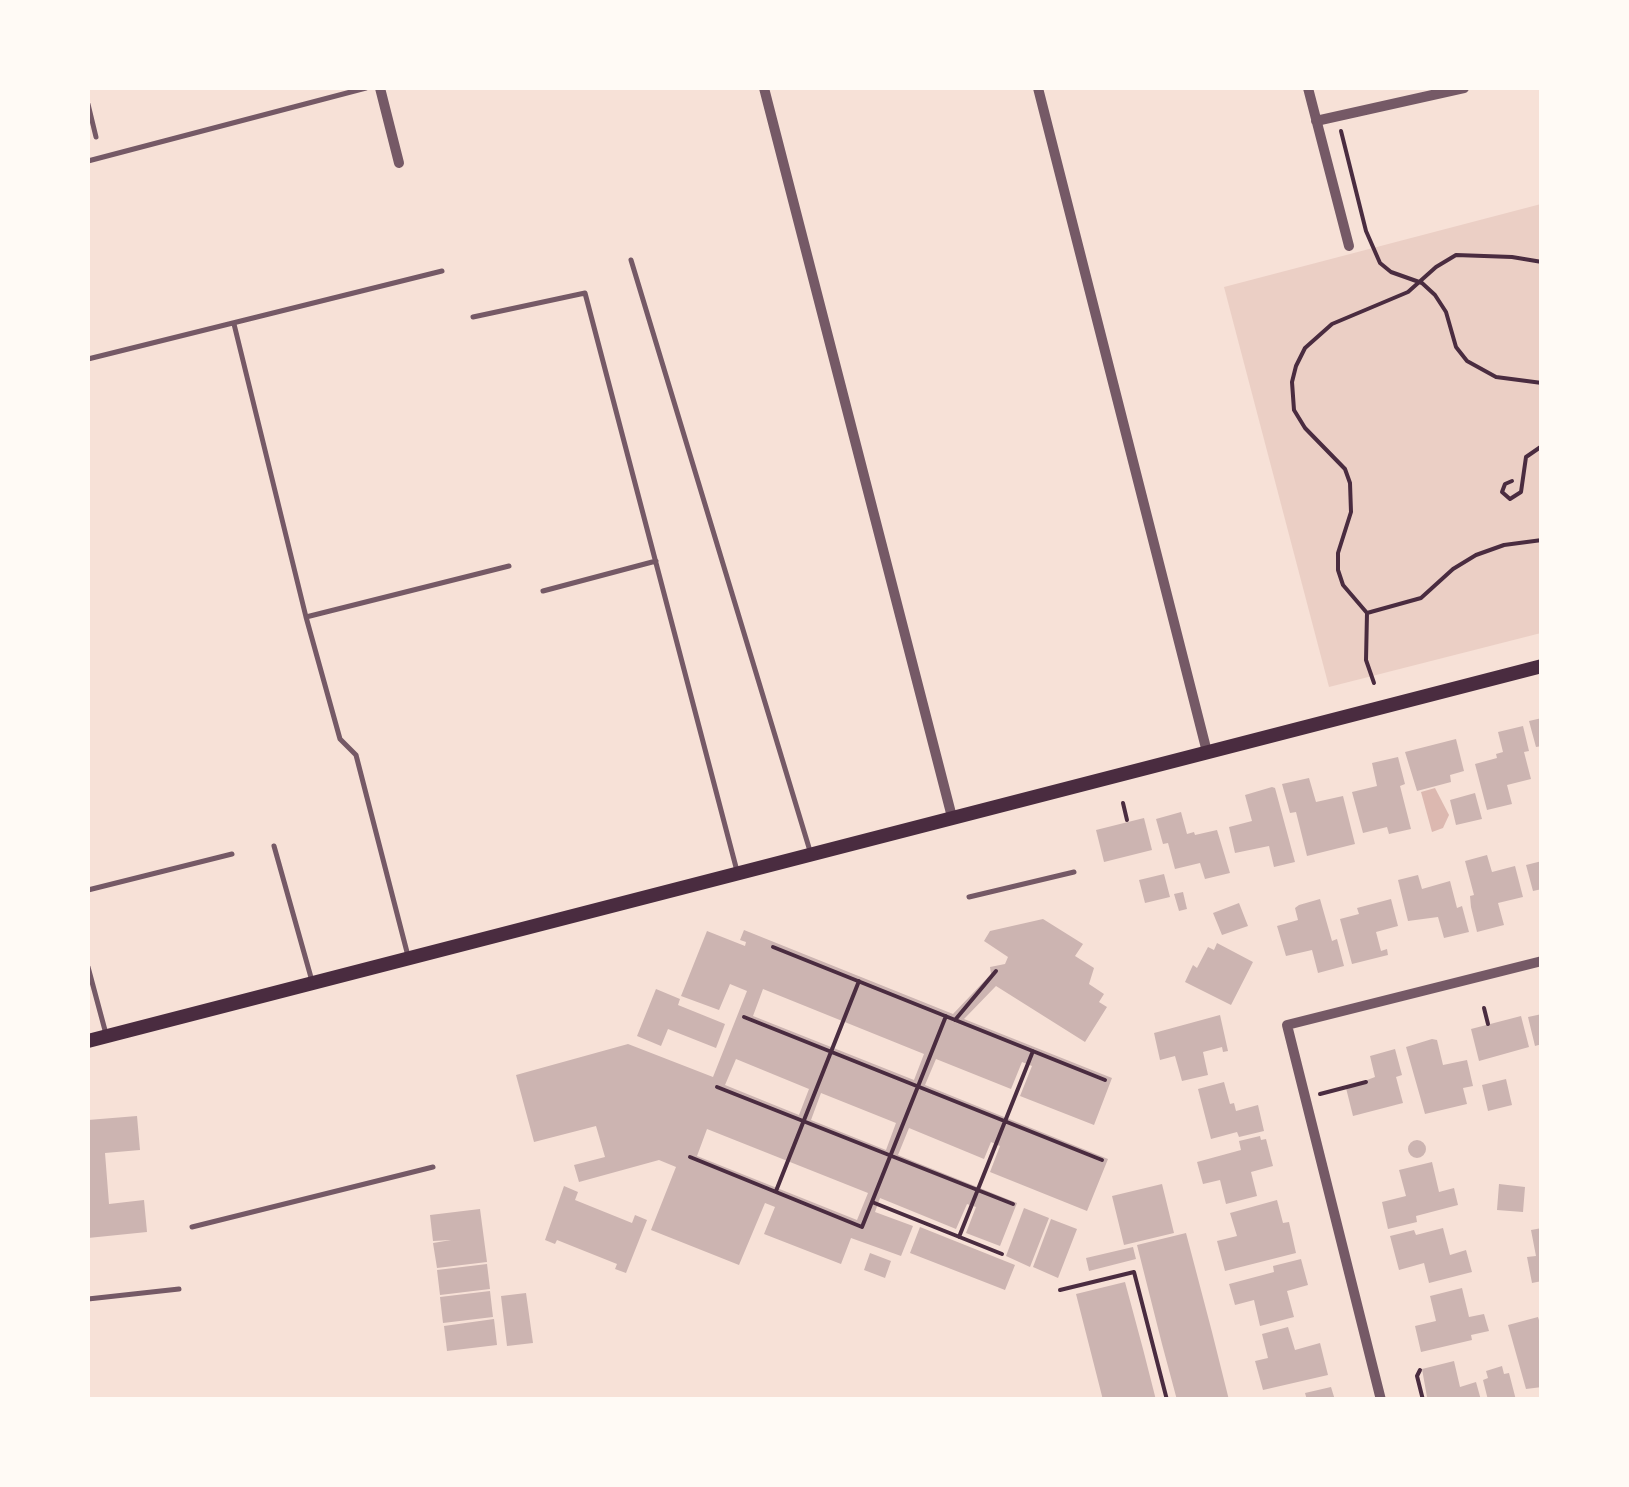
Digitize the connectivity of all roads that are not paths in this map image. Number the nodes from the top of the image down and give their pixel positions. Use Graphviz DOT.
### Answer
graph roads {
  1 [pos="366,88"];
  2 [pos="380,88"];
  3 [pos="764,88"];
  4 [pos="1038,88"];
  5 [pos="1308,88"];
  6 [pos="1464,88"];
  7 [pos="88,104"];
  8 [pos="1316,122"];
  9 [pos="96,137"];
  10 [pos="88,161"];
  11 [pos="399,163"];
  12 [pos="1348,246"];
  13 [pos="631,260"];
  14 [pos="442,271"];
  15 [pos="473,317"];
  16 [pos="234,324"];
  17 [pos="88,359"];
  18 [pos="656,561"];
  19 [pos="509,566"];
  20 [pos="543,591"];
  21 [pos="306,617"];
  22 [pos="1542,666"];
  23 [pos="1207,752"];
  24 [pos="952,817"];
  25 [pos="274,846"];
  26 [pos="232,854"];
  27 [pos="811,854"];
  28 [pos="1074,872"];
  29 [pos="737,874"];
  30 [pos="88,890"];
  31 [pos="969,897"];
  32 [pos="409,959"];
  33 [pos="1542,961"];
  34 [pos="88,967"];
  35 [pos="313,984"];
  36 [pos="107,1037"];
  37 [pos="88,1042"];
  38 [pos="434,1167"];
  39 [pos="192,1226"];
  40 [pos="179,1289"];
  41 [pos="88,1299"];
  42 [pos="1380,1400"];
  1 -- 10 [label="lane"];
  2 -- 11 [label="street"];
  3 -- 24 [label="street"];
  4 -- 23 [label="street"];
  5 -- 8 [label="street"];
  6 -- 8 [label="street"];
  7 -- 9 [label="lane"];
  8 -- 12 [label="street"];
  13 -- 27 [label="lane"];
  14 -- 16 [label="lane"];
  15 -- 18 [label="lane"];
  16 -- 17 [label="lane"];
  16 -- 21 [label="lane"];
  18 -- 20 [label="lane"];
  18 -- 29 [label="lane"];
  19 -- 21 [label="lane"];
  21 -- 32 [label="lane"];
  22 -- 23 [label="main road"];
  23 -- 24 [label="main road"];
  24 -- 27 [label="main road"];
  25 -- 35 [label="lane"];
  26 -- 30 [label="lane"];
  27 -- 29 [label="main road"];
  28 -- 31 [label="lane"];
  29 -- 32 [label="main road"];
  32 -- 35 [label="main road"];
  33 -- 42 [label="street"];
  34 -- 36 [label="lane"];
  35 -- 36 [label="main road"];
  36 -- 37 [label="main road"];
  38 -- 39 [label="lane"];
  40 -- 41 [label="lane"];
}
